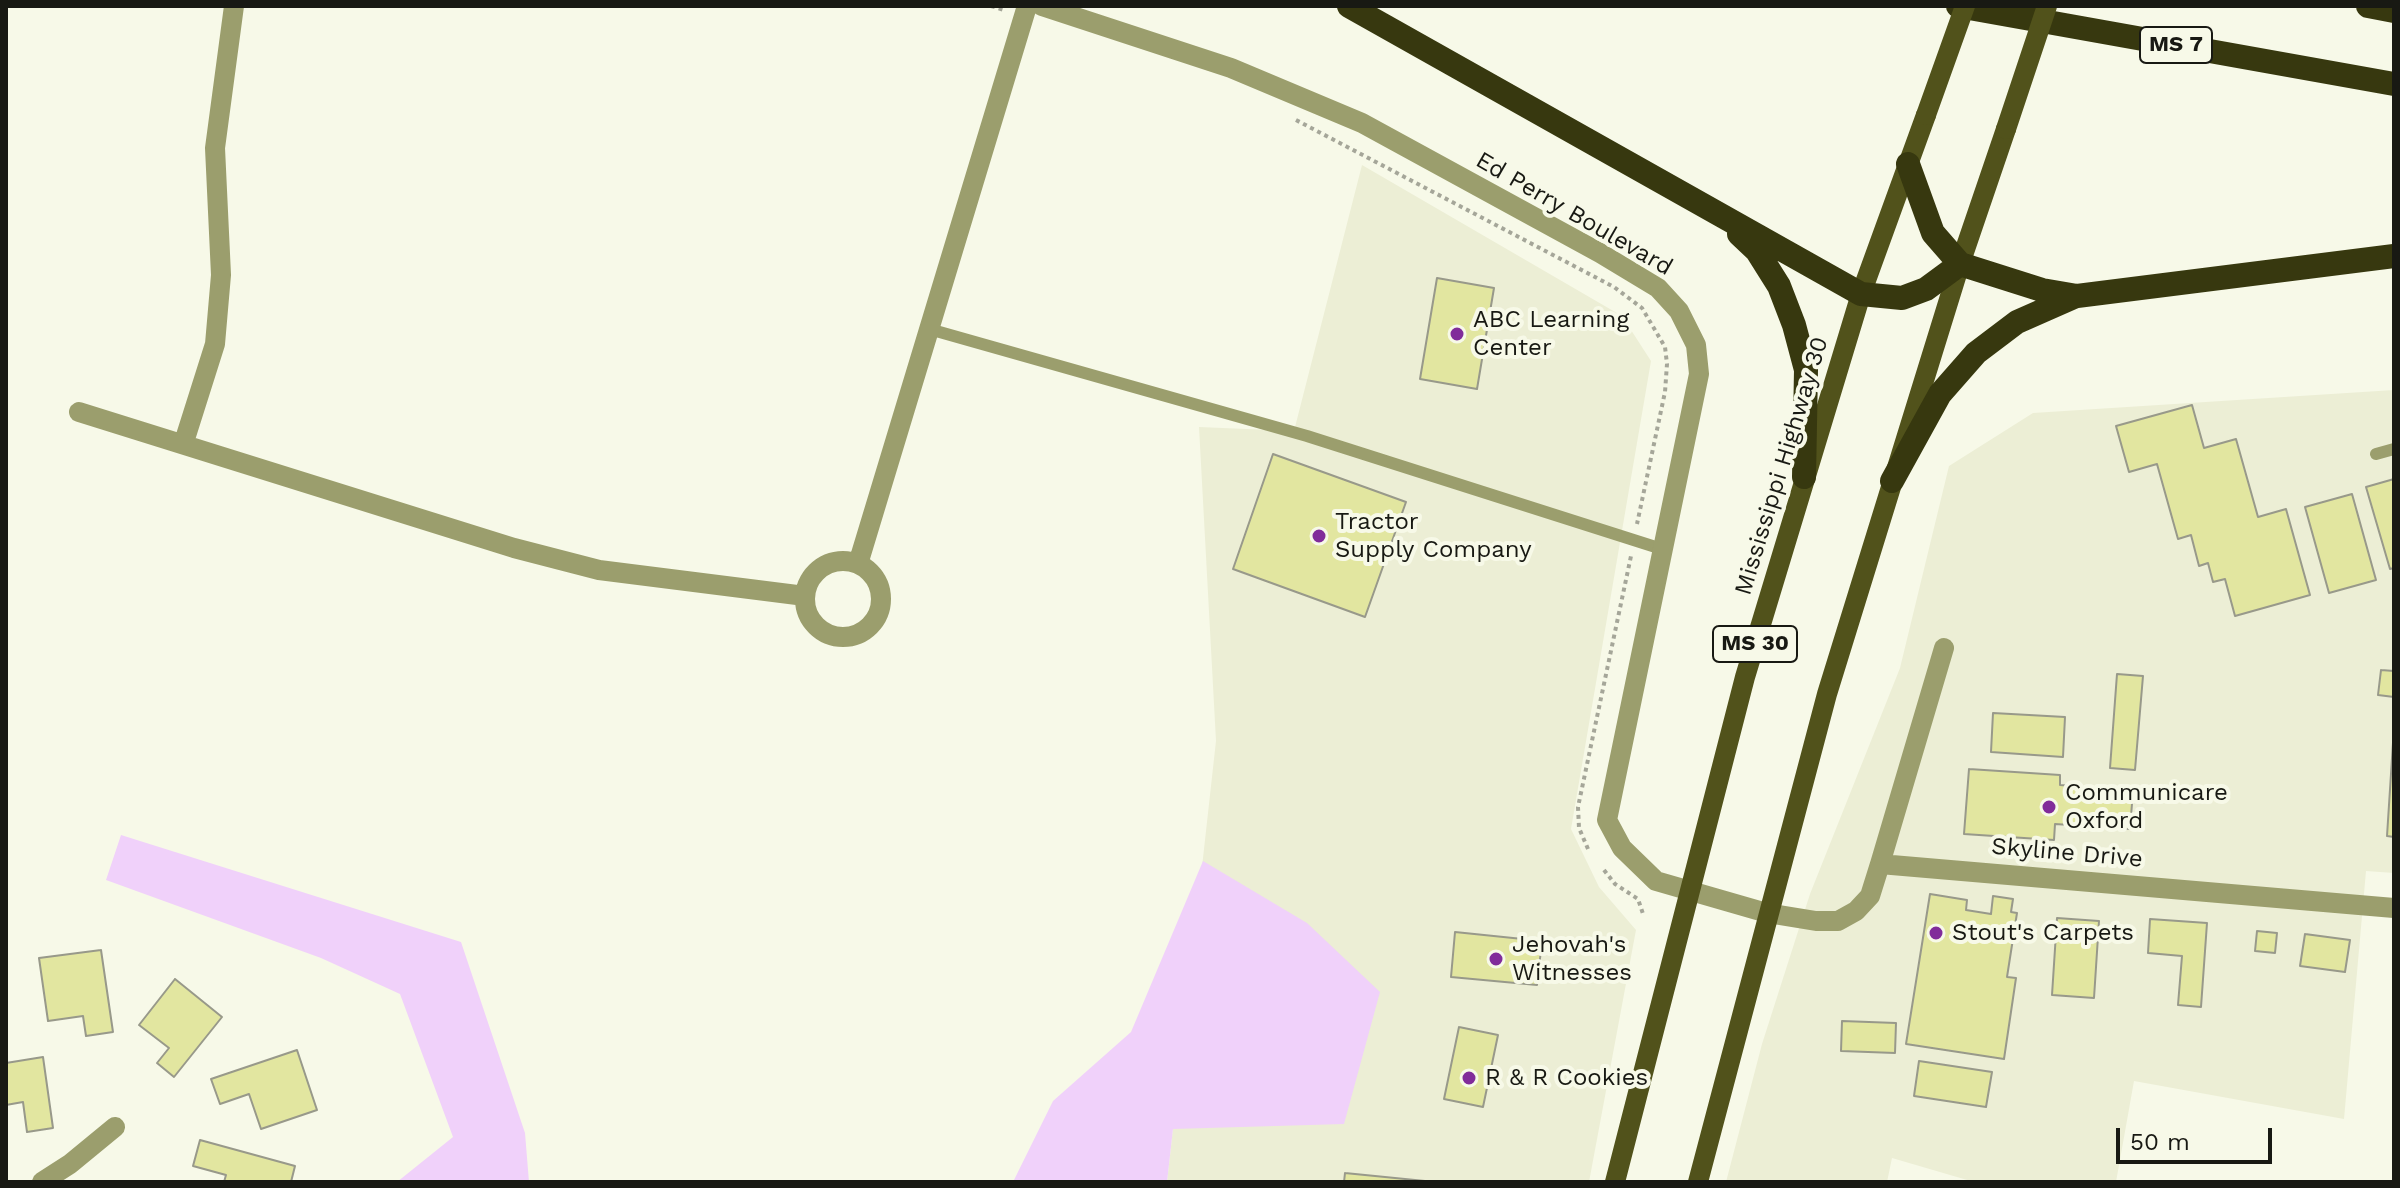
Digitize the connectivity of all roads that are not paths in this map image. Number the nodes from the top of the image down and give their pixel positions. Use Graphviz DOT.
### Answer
graph roads {
  1 [pos="234,6"];
  2 [pos="1042,6"];
  3 [pos="1349,6"];
  4 [pos="1958,6"];
  5 [pos="1965,6"];
  6 [pos="2047,6"];
  7 [pos="2368,6"];
  8 [pos="2394,11"];
  9 [pos="1025,12"];
  10 [pos="2394,84"];
  11 [pos="1908,164"];
  12 [pos="1720,216"];
  13 [pos="2394,256"];
  14 [pos="1960,264"];
  15 [pos="1861,294"];
  16 [pos="2077,296"];
  17 [pos="929,329"];
  18 [pos="79,412"];
  19 [pos="184,442"];
  20 [pos="2394,449"];
  21 [pos="2376,454"];
  22 [pos="1804,477"];
  23 [pos="1892,481"];
  24 [pos="1665,550"];
  25 [pos="858,564"];
  26 [pos="805,596"];
  27 [pos="1944,648"];
  28 [pos="1880,864"];
  29 [pos="1687,892"];
  30 [pos="2394,908"];
  31 [pos="1767,913"];
  32 [pos="115,1127"];
  33 [pos="42,1182"];
  34 [pos="1615,1182"];
  35 [pos="1698,1182"];
  1 -- 19 [label="street"];
  2 -- 24 [label="street, Ed Perry Boulevard"];
  3 -- 12 [label="highway"];
  4 -- 10 [label="highway, MS 7"];
  5 -- 11 [label="main road, Mississippi Highway 30 / MS 30, bridge"];
  6 -- 14 [label="main road, bridge"];
  7 -- 8 [label="highway"];
  9 -- 17 [label="street"];
  11 -- 14 [label="highway"];
  11 -- 15 [label="main road, Mississippi Highway 30 / MS 30"];
  12 -- 15 [label="highway"];
  12 -- 22 [label="highway"];
  13 -- 16 [label="highway"];
  14 -- 15 [label="highway"];
  14 -- 16 [label="highway"];
  14 -- 23 [label="main road"];
  15 -- 22 [label="main road, Mississippi Highway 30 / MS 30"];
  16 -- 23 [label="highway"];
  17 -- 24 [label="lane"];
  17 -- 25 [label="street"];
  18 -- 19 [label="street"];
  19 -- 26 [label="street"];
  20 -- 21 [label="lane"];
  22 -- 29 [label="main road, Mississippi Highway 30 / MS 30"];
  23 -- 31 [label="main road"];
  24 -- 29 [label="street, Ed Perry Boulevard"];
  25 -- 26 [label="street"];
  25 -- 26 [label="street"];
  27 -- 28 [label="street"];
  28 -- 30 [label="street, Skyline Drive"];
  28 -- 31 [label="street"];
  29 -- 31 [label="street, Ed Perry Boulevard"];
  29 -- 34 [label="main road, Mississippi Highway 30 / MS 30"];
  31 -- 35 [label="main road"];
  32 -- 33 [label="street"];
}
